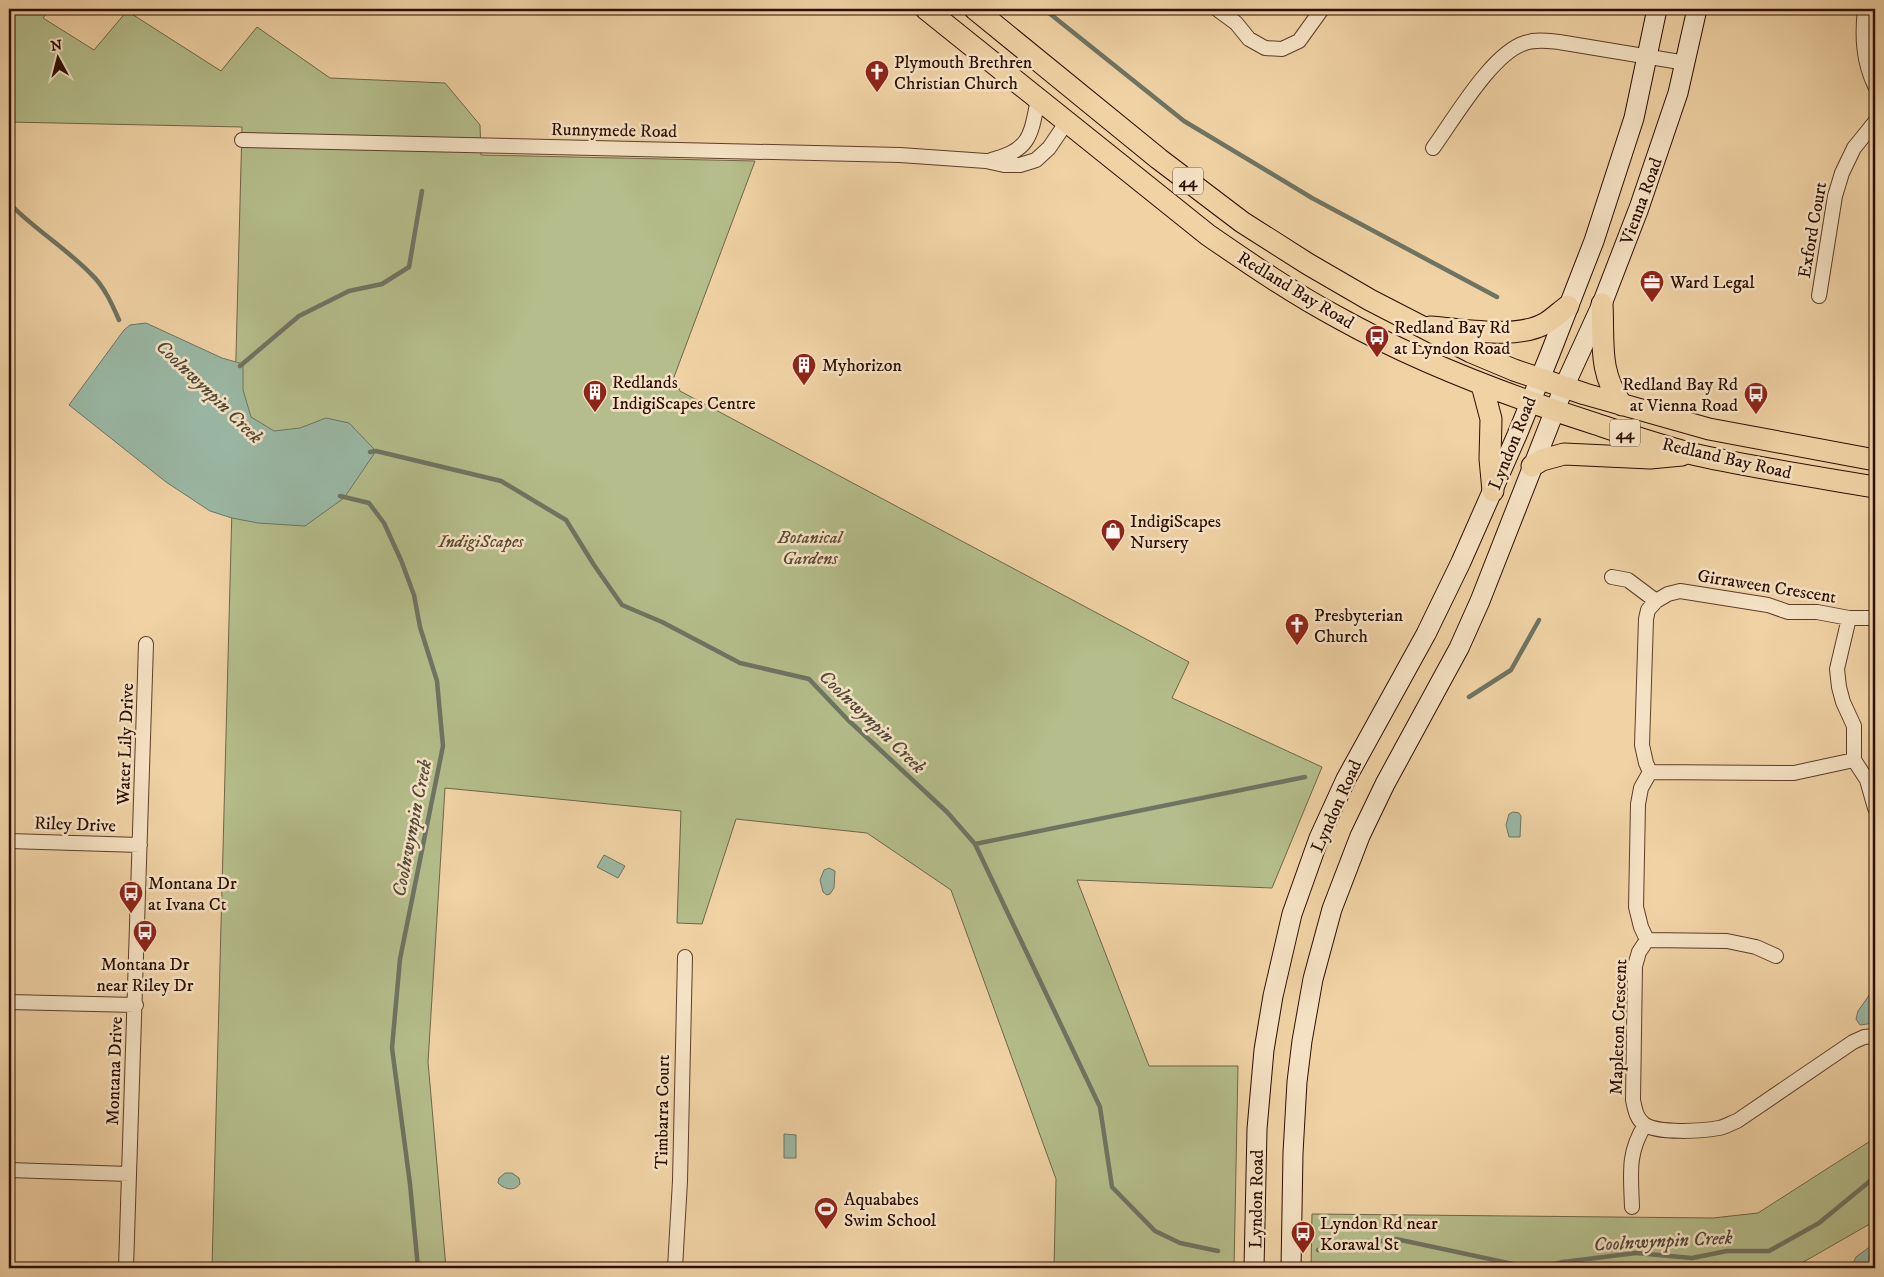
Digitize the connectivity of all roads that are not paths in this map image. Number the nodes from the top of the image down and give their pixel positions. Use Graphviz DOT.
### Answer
graph roads {
  1 [pos="926,9"];
  2 [pos="975,9"];
  3 [pos="1218,9"];
  4 [pos="1322,9"];
  5 [pos="1657,9"];
  6 [pos="1697,9"];
  7 [pos="1865,9"];
  8 [pos="1648,56"];
  9 [pos="1686,63"];
  10 [pos="1875,86"];
  11 [pos="1073,89"];
  12 [pos="1053,112"];
  13 [pos="1875,122"];
  14 [pos="242,140"];
  15 [pos="1434,148"];
  16 [pos="986,161"];
  17 [pos="1819,296"];
  18 [pos="1602,304"];
  19 [pos="1568,306"];
  20 [pos="1420,326"];
  21 [pos="1539,379"];
  22 [pos="1482,385"];
  23 [pos="1564,387"];
  24 [pos="1530,402"];
  25 [pos="1622,405"];
  26 [pos="1555,411"];
  27 [pos="1695,454"];
  28 [pos="1875,460"];
  29 [pos="1532,466"];
  30 [pos="1875,487"];
  31 [pos="1493,490"];
  32 [pos="1612,577"];
  33 [pos="1656,600"];
  34 [pos="1849,618"];
  35 [pos="1875,618"];
  36 [pos="146,644"];
  37 [pos="1854,760"];
  38 [pos="1650,772"];
  39 [pos="1875,808"];
  40 [pos="9,841"];
  41 [pos="140,845"];
  42 [pos="1646,940"];
  43 [pos="685,956"];
  44 [pos="1776,956"];
  45 [pos="9,1002"];
  46 [pos="136,1005"];
  47 [pos="1875,1036"];
  48 [pos="1645,1125"];
  49 [pos="9,1170"];
  50 [pos="129,1174"];
  51 [pos="1632,1206"];
  52 [pos="126,1268"];
  53 [pos="675,1268"];
  54 [pos="1254,1268"];
  55 [pos="1291,1268"];
  1 -- 12 [label="main road, Redland Bay Road / 44"];
  2 -- 11 [label="main road, Redland Bay Road / 44"];
  3 -- 4 [label="street"];
  5 -- 8 [label="main road, Vienna Road"];
  6 -- 9 [label="main road, Vienna Road"];
  7 -- 10 [label="street"];
  8 -- 9 [label="street"];
  8 -- 15 [label="street"];
  8 -- 19 [label="main road, Vienna Road"];
  9 -- 18 [label="main road, Vienna Road"];
  11 -- 12 [label="main road"];
  11 -- 20 [label="main road, Redland Bay Road / 44"];
  12 -- 16 [label="street, Runnymede Road"];
  12 -- 16 [label="street, Runnymede Road"];
  12 -- 22 [label="main road, Redland Bay Road / 44"];
  13 -- 17 [label="street, Exford Court"];
  14 -- 16 [label="street, Runnymede Road"];
  18 -- 23 [label="main road, Vienna Road"];
  18 -- 25 [label="main road"];
  19 -- 20 [label="main road"];
  19 -- 21 [label="main road, Vienna Road"];
  20 -- 21 [label="main road, Redland Bay Road / 44"];
  21 -- 23 [label="main road, Redland Bay Road / 44"];
  21 -- 24 [label="main road, Lyndon Road"];
  22 -- 24 [label="main road, Redland Bay Road / 44"];
  22 -- 31 [label="main road"];
  23 -- 25 [label="main road, Redland Bay Road / 44"];
  23 -- 26 [label="main road, Lyndon Road"];
  24 -- 26 [label="main road, Redland Bay Road / 44"];
  24 -- 31 [label="main road, Lyndon Road"];
  25 -- 28 [label="main road, Redland Bay Road / 44"];
  26 -- 27 [label="main road, Redland Bay Road / 44"];
  26 -- 29 [label="main road, Lyndon Road"];
  27 -- 29 [label="main road"];
  27 -- 30 [label="main road, Redland Bay Road / 44"];
  29 -- 55 [label="main road, Lyndon Road"];
  31 -- 54 [label="main road, Lyndon Road"];
  32 -- 33 [label="street"];
  33 -- 34 [label="street, Girraween Crescent"];
  33 -- 38 [label="street"];
  34 -- 35 [label="street, Girraween Crescent"];
  34 -- 37 [label="street"];
  36 -- 41 [label="street, Water Lily Drive"];
  37 -- 38 [label="street"];
  37 -- 39 [label="street"];
  38 -- 42 [label="street"];
  40 -- 41 [label="street, Riley Drive"];
  41 -- 46 [label="street, Montana Drive"];
  42 -- 44 [label="street, Mapleton Crescent"];
  42 -- 48 [label="street, Mapleton Crescent"];
  43 -- 53 [label="street, Timbarra Court"];
  45 -- 46 [label="street"];
  46 -- 50 [label="street, Montana Drive"];
  47 -- 48 [label="street"];
  48 -- 51 [label="street"];
  49 -- 50 [label="street"];
  50 -- 52 [label="street, Montana Drive"];
}
